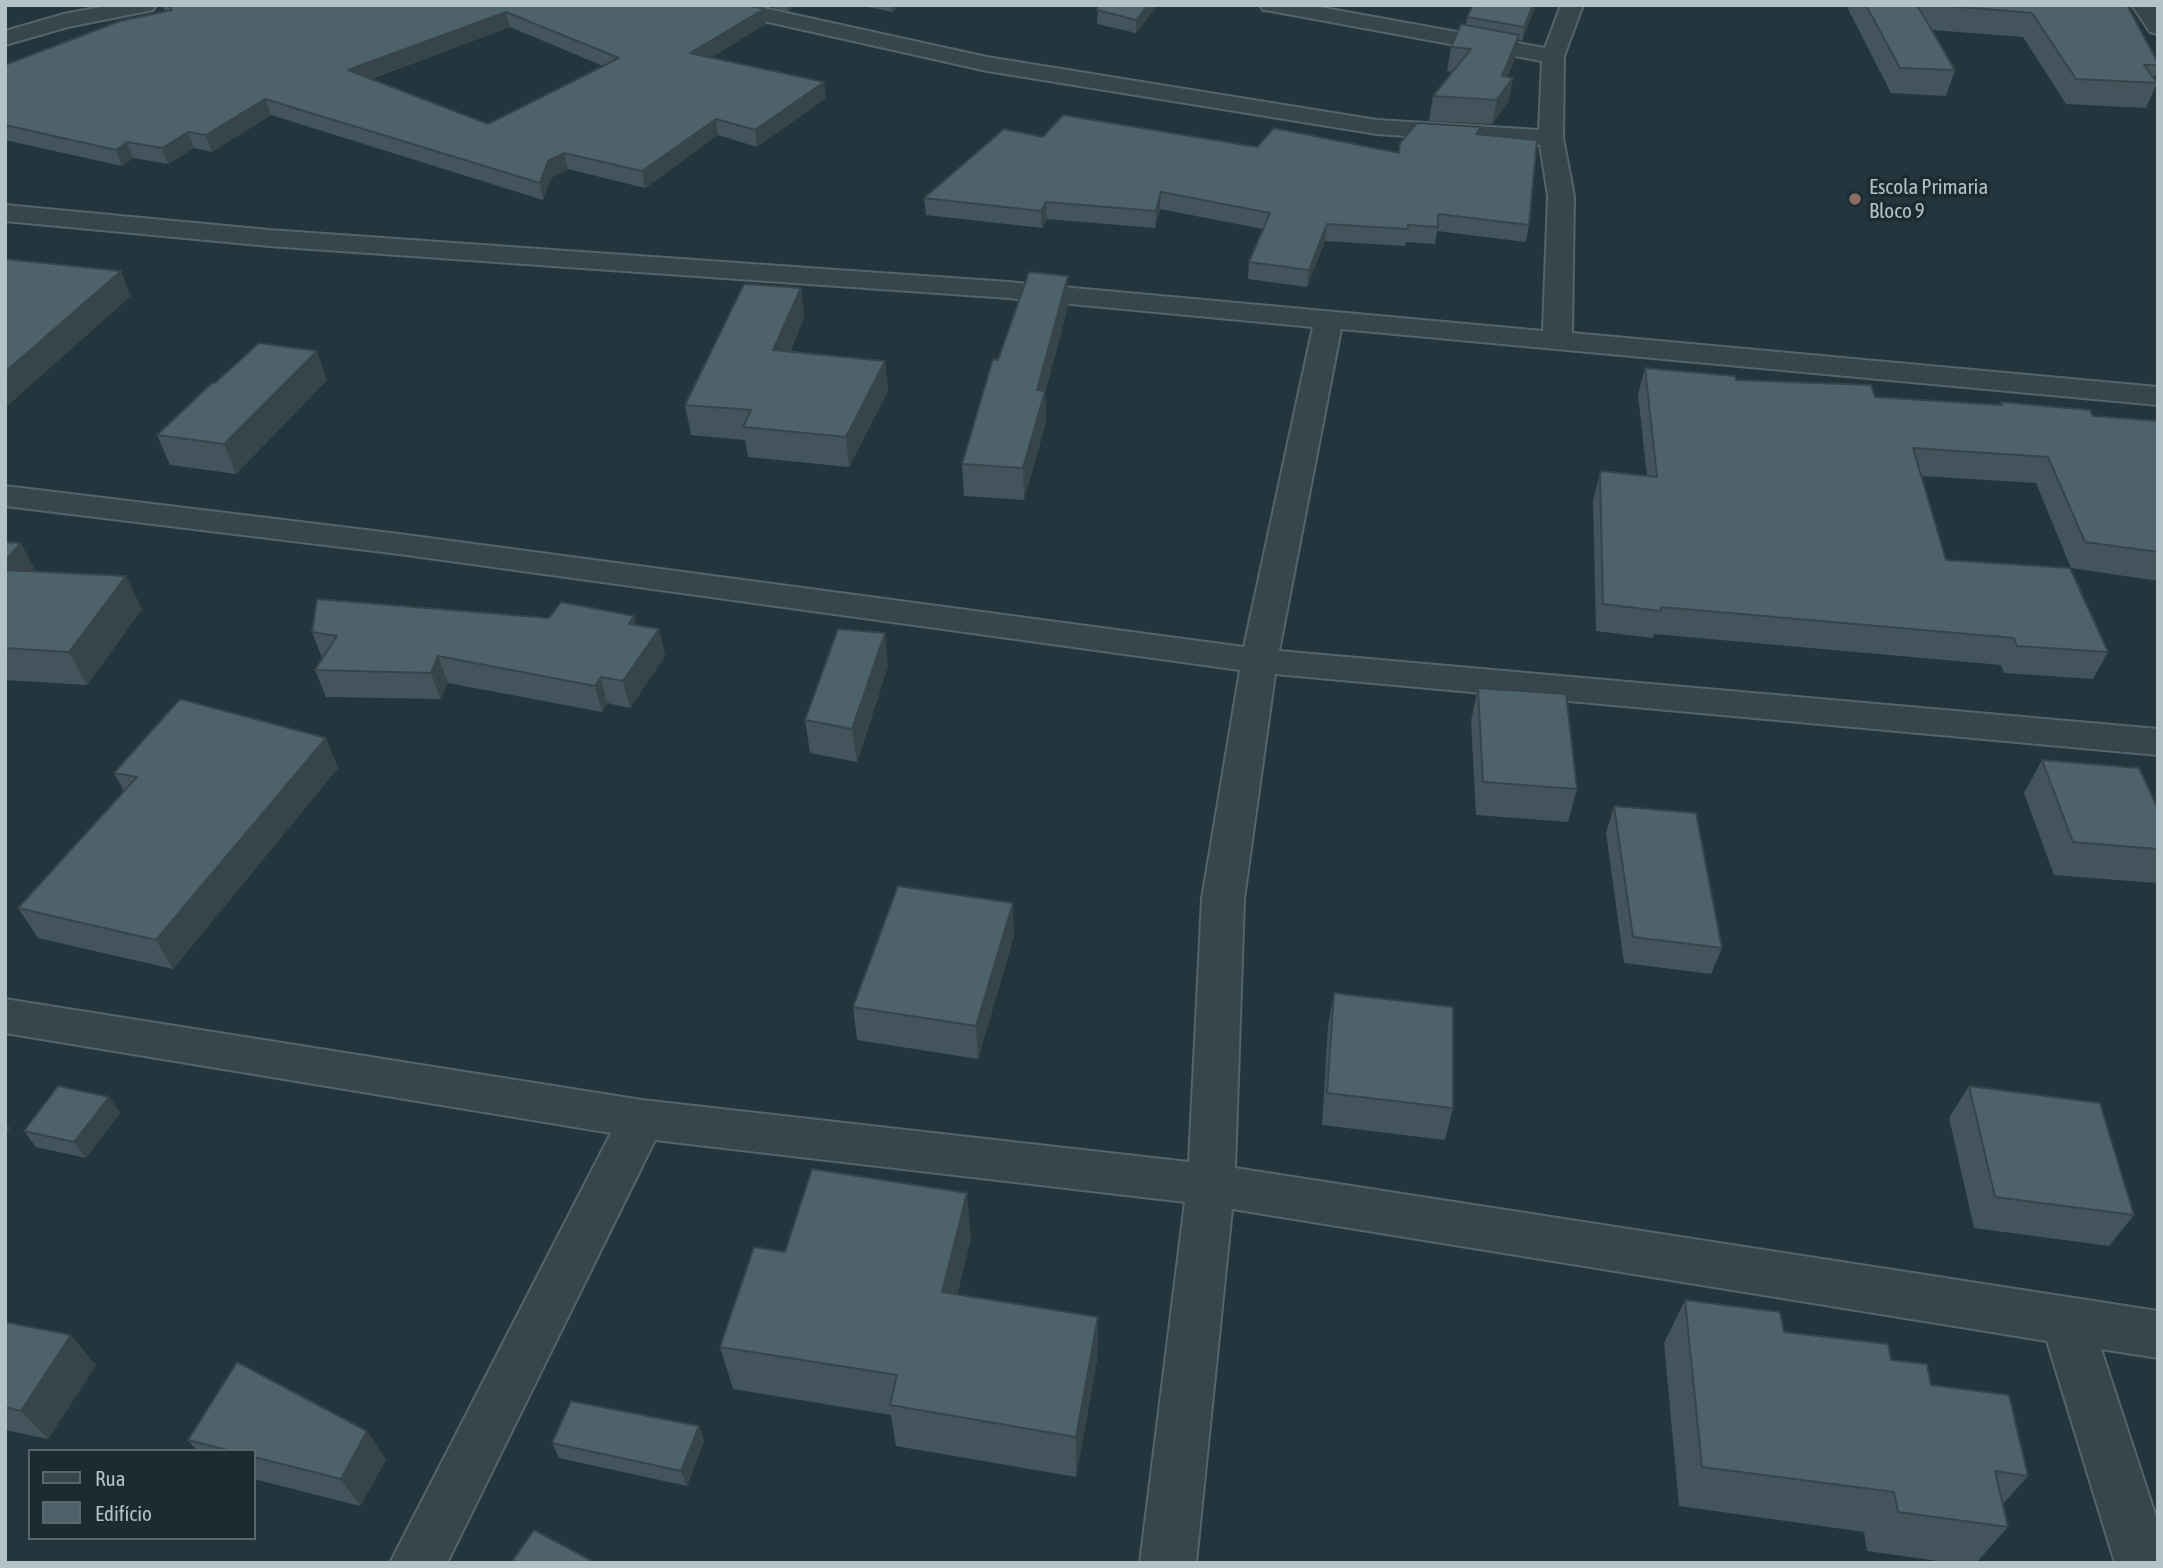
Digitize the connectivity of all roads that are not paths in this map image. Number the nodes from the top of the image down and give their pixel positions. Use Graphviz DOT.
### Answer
graph roads {
  1 [pos="145,5"];
  2 [pos="719,5"];
  3 [pos="1271,5"];
  4 [pos="1572,5"];
  5 [pos="2143,5"];
  6 [pos="2158,27"];
  7 [pos="5,38"];
  8 [pos="1553,57"];
  9 [pos="1551,138"];
  10 [pos="5,213"];
  11 [pos="1328,322"];
  12 [pos="1557,341"];
  13 [pos="2158,396"];
  14 [pos="5,496"];
  15 [pos="1259,661"];
  16 [pos="2158,741"];
  17 [pos="5,1016"];
  18 [pos="642,1119"];
  19 [pos="1211,1185"];
  20 [pos="2066,1320"];
  21 [pos="2158,1335"];
  22 [pos="418,1563"];
  23 [pos="1168,1563"];
  24 [pos="2143,1563"];
  1 -- 7 [label="street"];
  2 -- 9 [label="street"];
  3 -- 8 [label="street"];
  4 -- 8 [label="street"];
  5 -- 6 [label="street"];
  8 -- 9 [label="street"];
  9 -- 12 [label="street"];
  10 -- 11 [label="street"];
  11 -- 12 [label="street"];
  11 -- 15 [label="street"];
  12 -- 13 [label="street"];
  14 -- 15 [label="street"];
  15 -- 16 [label="street"];
  15 -- 19 [label="street"];
  17 -- 18 [label="street"];
  18 -- 19 [label="street"];
  18 -- 22 [label="street"];
  19 -- 20 [label="street"];
  19 -- 23 [label="street"];
  20 -- 21 [label="street"];
  20 -- 24 [label="street"];
}
